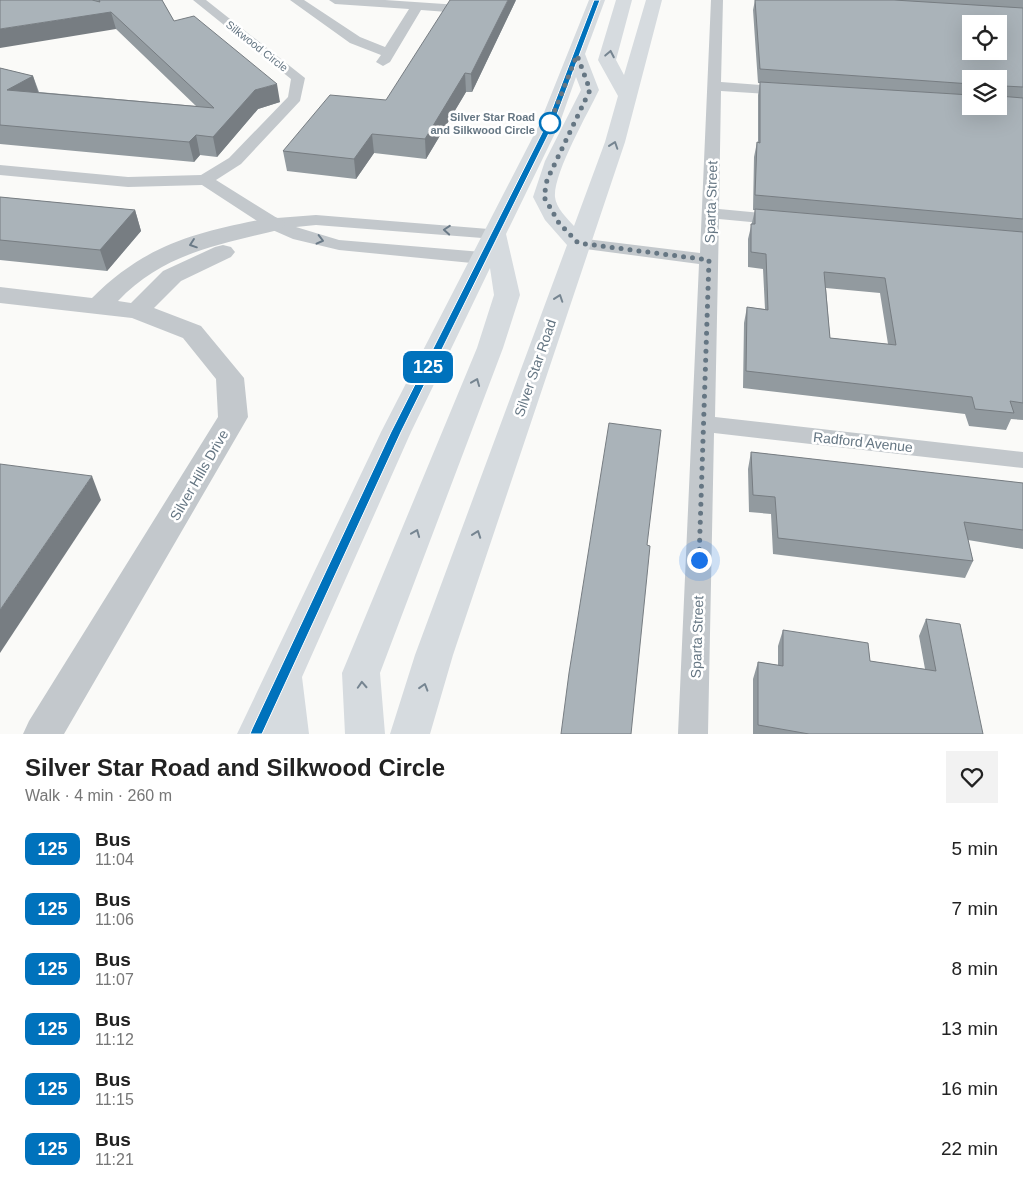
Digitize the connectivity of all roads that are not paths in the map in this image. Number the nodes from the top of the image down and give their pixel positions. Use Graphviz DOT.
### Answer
graph roads {
  1 [pos="199,0"];
  2 [pos="296,0"];
  3 [pos="335,0"];
  4 [pos="597,0"];
  5 [pos="624,0"];
  6 [pos="654,0"];
  7 [pos="717,0"];
  8 [pos="418,6"];
  9 [pos="483,10"];
  10 [pos="577,55"];
  11 [pos="714,86"];
  12 [pos="803,92"];
  13 [pos="628,97"];
  14 [pos="0,170"];
  15 [pos="206,180"];
  16 [pos="710,213"];
  17 [pos="798,221"];
  18 [pos="274,224"];
  19 [pos="578,243"];
  20 [pos="489,246"];
  21 [pos="709,260"];
  22 [pos="0,295"];
  23 [pos="99,306"];
  24 [pos="137,311"];
  25 [pos="704,424"];
  26 [pos="1023,460"];
  27 [pos="283,674"];
  28 [pos="43,734"];
  29 [pos="257,734"];
  30 [pos="289,734"];
  31 [pos="365,734"];
  32 [pos="410,734"];
  33 [pos="693,734"];
  1 -- 15 [label="lane, Silkwood Circle"];
  2 -- 8 [label="lane"];
  3 -- 8 [label="lane"];
  4 -- 10 [label="main road"];
  13 -- 5 [label="main road, one-way"];
  6 -- 13 [label="main road, Silver Star Road"];
  7 -- 11 [label="lane, Sparta Street"];
  8 -- 9 [label="lane"];
  10 -- 19 [label="main road"];
  10 -- 20 [label="main road"];
  11 -- 12 [label="lane"];
  11 -- 16 [label="lane, Sparta Street"];
  19 -- 13 [label="main road, Silver Star Road, one-way"];
  14 -- 15 [label="lane"];
  15 -- 18 [label="lane"];
  16 -- 17 [label="lane"];
  16 -- 21 [label="lane, Sparta Street"];
  20 -- 18 [label="lane, one-way"];
  18 -- 20 [label="lane, one-way"];
  18 -- 23 [label="street, one-way"];
  18 -- 24 [label="street"];
  19 -- 21 [label="lane"];
  32 -- 19 [label="main road, Silver Star Road, one-way"];
  20 -- 27 [label="main road"];
  31 -- 20 [label="main road, one-way"];
  21 -- 25 [label="lane, Sparta Street"];
  22 -- 23 [label="street, Silver Hills Drive"];
  23 -- 24 [label="street, Silver Hills Drive"];
  24 -- 28 [label="street, Silver Hills Drive"];
  25 -- 26 [label="lane, Radford Avenue"];
  25 -- 33 [label="lane, Sparta Street"];
  27 -- 29 [label="main road"];
  27 -- 30 [label="main road"];
}
